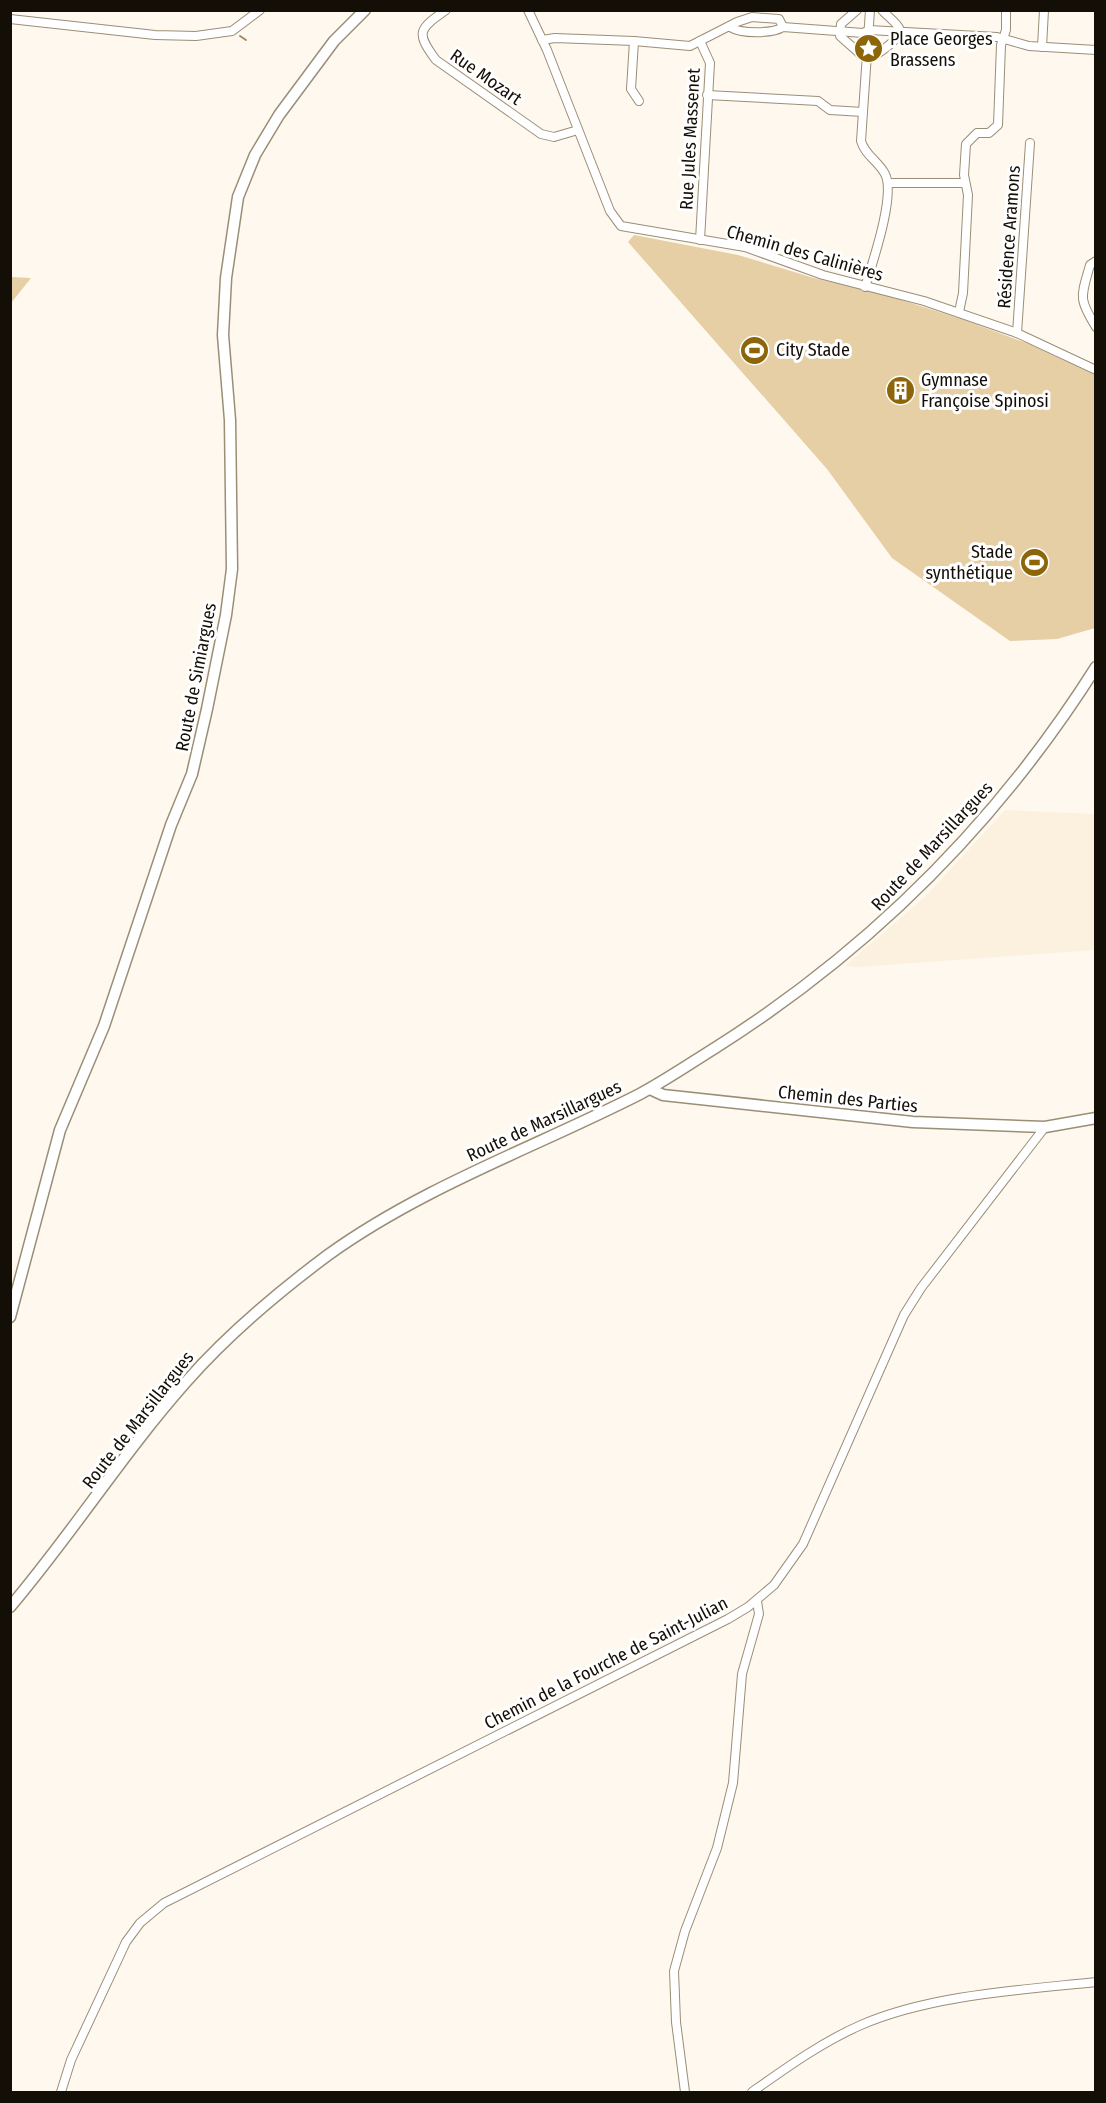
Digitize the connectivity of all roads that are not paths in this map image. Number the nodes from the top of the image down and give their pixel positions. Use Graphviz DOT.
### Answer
graph roads {
  1 [pos="260,10"];
  2 [pos="365,10"];
  3 [pos="446,10"];
  4 [pos="528,10"];
  5 [pos="857,10"];
  6 [pos="870,10"];
  7 [pos="882,10"];
  8 [pos="1006,10"];
  9 [pos="1044,10"];
  10 [pos="752,14"];
  11 [pos="10,20"];
  12 [pos="730,27"];
  13 [pos="783,27"];
  14 [pos="868,30"];
  15 [pos="751,31"];
  16 [pos="839,31"];
  17 [pos="899,31"];
  18 [pos="1004,39"];
  19 [pos="542,40"];
  20 [pos="634,40"];
  21 [pos="700,41"];
  22 [pos="1042,47"];
  23 [pos="1095,50"];
  24 [pos="866,59"];
  25 [pos="707,95"];
  26 [pos="639,101"];
  27 [pos="862,112"];
  28 [pos="578,130"];
  29 [pos="1030,143"];
  30 [pos="888,183"];
  31 [pos="965,183"];
  32 [pos="699,240"];
  33 [pos="1095,261"];
  34 [pos="865,287"];
  35 [pos="959,312"];
  36 [pos="1095,327"];
  37 [pos="1017,333"];
  38 [pos="1095,370"];
  39 [pos="1095,667"];
  40 [pos="650,1089"];
  41 [pos="1095,1118"];
  42 [pos="1045,1127"];
  43 [pos="10,1317"];
  44 [pos="757,1600"];
  45 [pos="10,1607"];
  46 [pos="1095,1982"];
  47 [pos="61,2092"];
  48 [pos="685,2092"];
  49 [pos="752,2092"];
  1 -- 11 [label="street"];
  2 -- 43 [label="street, Route de Simiargues"];
  3 -- 28 [label="street, Rue Mozart"];
  4 -- 19 [label="street, Chemin des Calinières"];
  5 -- 16 [label="street"];
  6 -- 14 [label="street"];
  7 -- 17 [label="street"];
  8 -- 18 [label="street"];
  9 -- 22 [label="street"];
  10 -- 12 [label="street"];
  10 -- 13 [label="street"];
  10 -- 15 [label="street"];
  12 -- 15 [label="street"];
  12 -- 21 [label="street"];
  13 -- 15 [label="street"];
  13 -- 16 [label="street"];
  14 -- 16 [label="street"];
  14 -- 17 [label="street"];
  14 -- 24 [label="street"];
  16 -- 24 [label="street"];
  17 -- 18 [label="street"];
  17 -- 24 [label="street"];
  18 -- 22 [label="street"];
  18 -- 31 [label="street"];
  19 -- 20 [label="street"];
  19 -- 28 [label="street, Chemin des Calinières"];
  20 -- 21 [label="street"];
  20 -- 26 [label="street"];
  21 -- 25 [label="street, Rue Jules Massenet"];
  22 -- 23 [label="street"];
  24 -- 27 [label="street"];
  25 -- 27 [label="street"];
  25 -- 32 [label="street, Rue Jules Massenet"];
  27 -- 30 [label="street"];
  28 -- 32 [label="street, Chemin des Calinières"];
  29 -- 37 [label="street, Résidence Aramons"];
  30 -- 31 [label="street"];
  30 -- 34 [label="street"];
  31 -- 35 [label="street"];
  32 -- 34 [label="street, Chemin des Calinières"];
  33 -- 36 [label="street"];
  34 -- 35 [label="street, Chemin des Calinières"];
  35 -- 37 [label="street, Chemin des Calinières"];
  37 -- 38 [label="street, Chemin des Calinières"];
  39 -- 40 [label="street, Route de Marsillargues"];
  40 -- 42 [label="street, Chemin des Parties"];
  40 -- 45 [label="street, Route de Marsillargues"];
  41 -- 42 [label="street, Chemin des Parties"];
  42 -- 44 [label="street, Chemin de la Fourche de Saint-Julian"];
  44 -- 47 [label="street, Chemin de la Fourche de Saint-Julian"];
  44 -- 48 [label="street"];
  46 -- 49 [label="street"];
}
